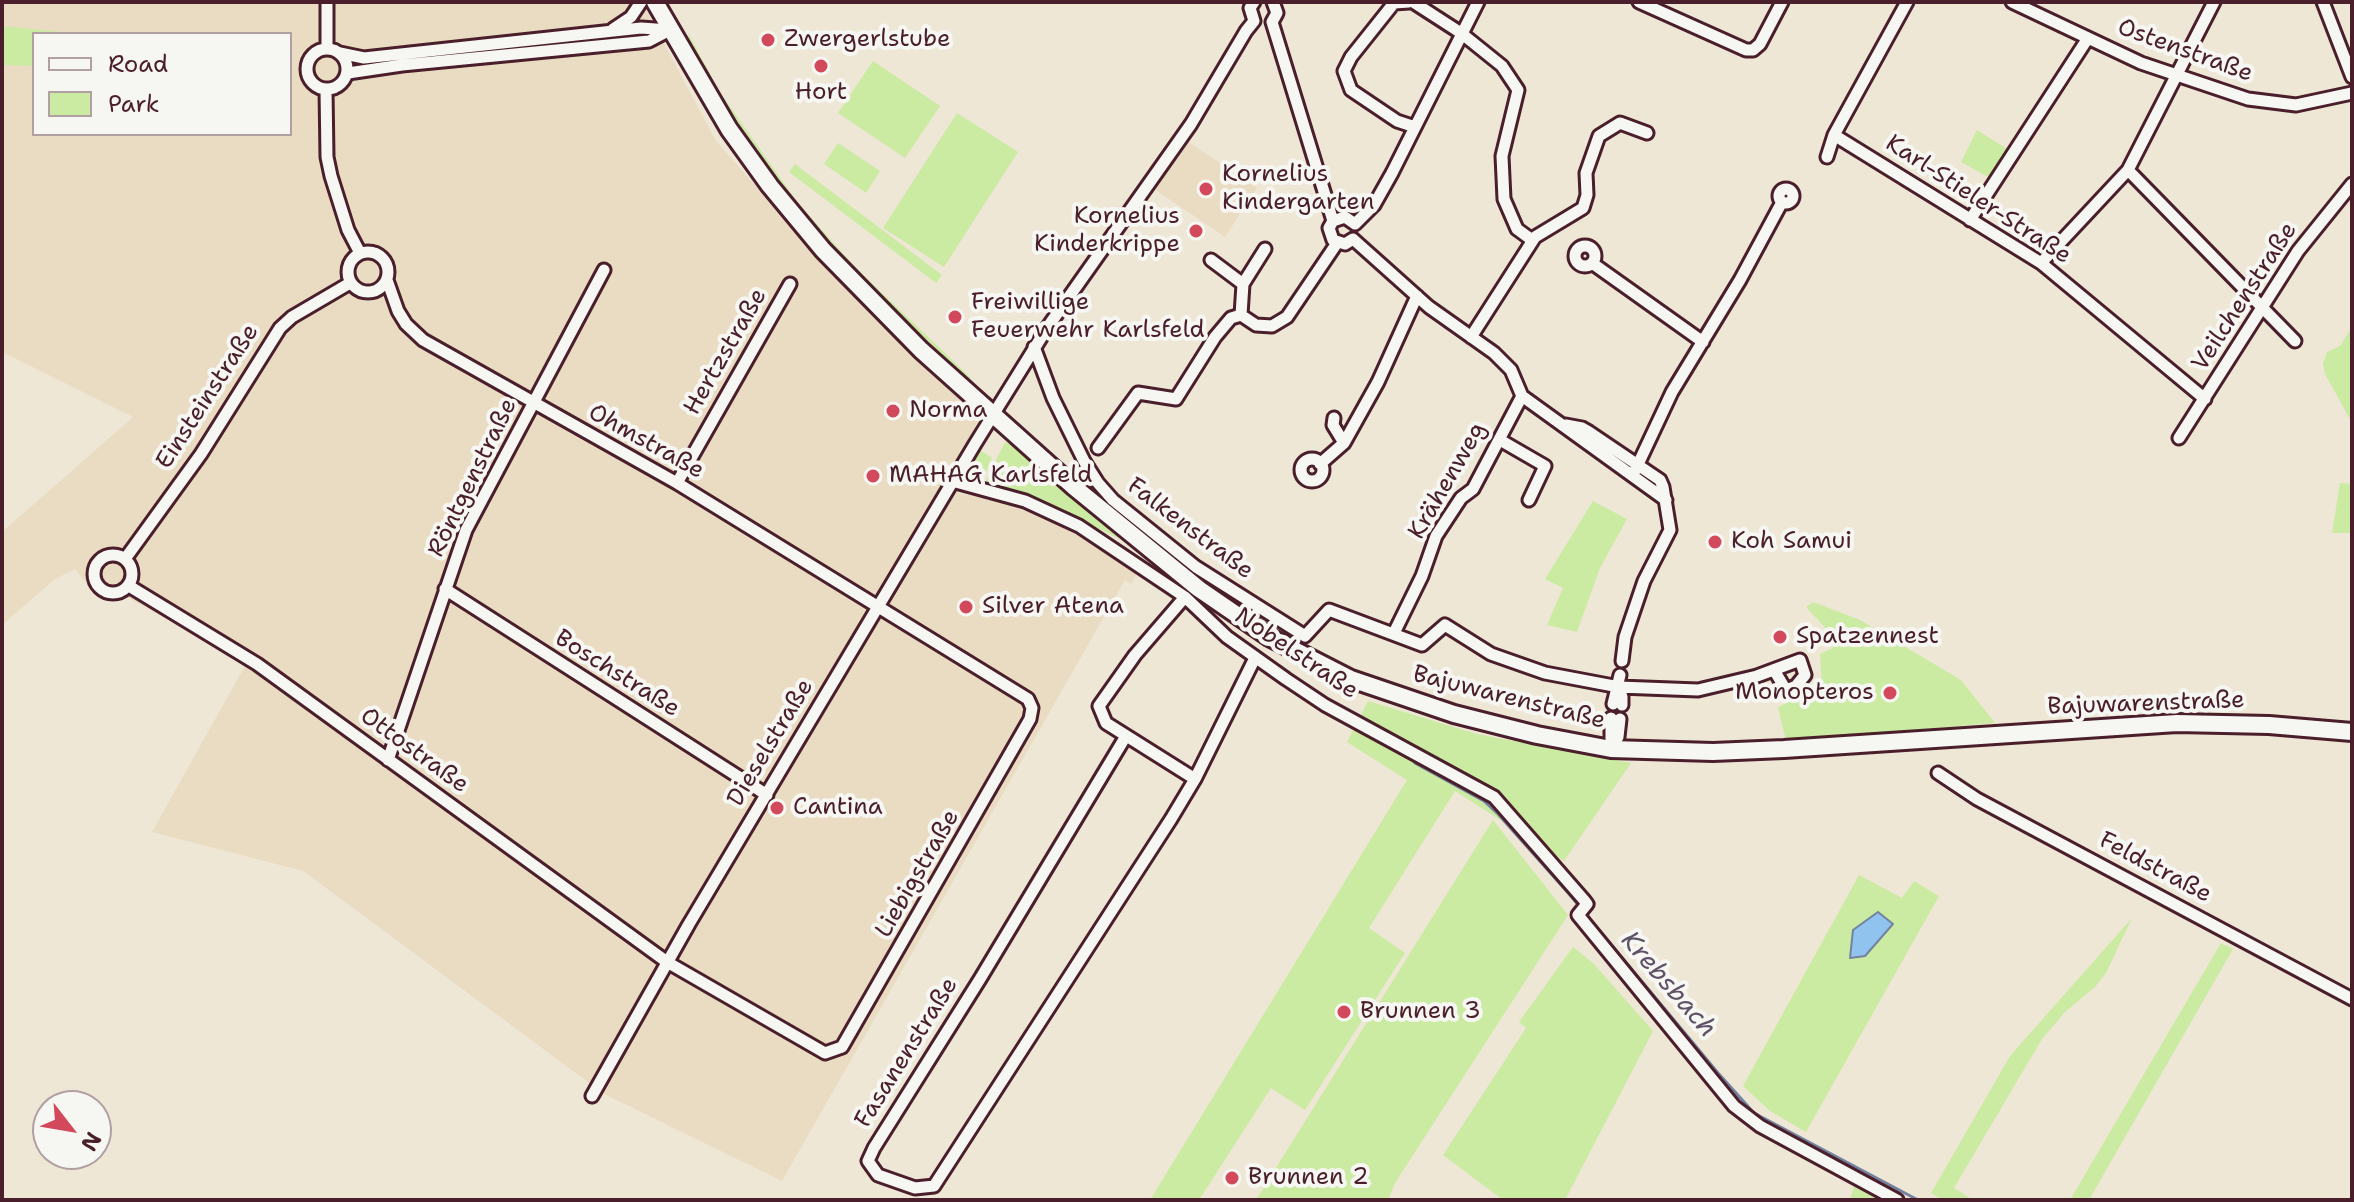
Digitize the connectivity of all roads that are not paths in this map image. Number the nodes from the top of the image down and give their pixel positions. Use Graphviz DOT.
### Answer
graph roads {
  1 [pos="327,2"];
  2 [pos="641,2"];
  3 [pos="655,2"];
  4 [pos="1254,2"];
  5 [pos="1411,2"];
  6 [pos="1478,2"];
  7 [pos="1639,2"];
  8 [pos="1782,2"];
  9 [pos="1907,2"];
  10 [pos="2012,2"];
  11 [pos="2214,2"];
  12 [pos="2323,2"];
  13 [pos="1279,4"];
  14 [pos="1254,21"];
  15 [pos="1272,22"];
  16 [pos="670,30"];
  17 [pos="607,32"];
  18 [pos="1461,33"];
  19 [pos="2088,38"];
  20 [pos="327,48"];
  21 [pos="340,53"];
  22 [pos="348,73"];
  23 [pos="2175,75"];
  24 [pos="2352,77"];
  25 [pos="326,90"];
  26 [pos="2352,93"];
  27 [pos="1415,127"];
  28 [pos="1647,133"];
  29 [pos="1834,135"];
  30 [pos="1827,157"];
  31 [pos="2128,170"];
  32 [pos="2352,184"];
  33 [pos="1782,202"];
  34 [pos="1970,220"];
  35 [pos="1333,221"];
  36 [pos="1355,224"];
  37 [pos="1353,239"];
  38 [pos="1532,240"];
  39 [pos="1337,243"];
  40 [pos="1265,249"];
  41 [pos="360,253"];
  42 [pos="1211,260"];
  43 [pos="1592,263"];
  44 [pos="2041,263"];
  45 [pos="604,270"];
  46 [pos="387,280"];
  47 [pos="350,283"];
  48 [pos="790,284"];
  49 [pos="1243,284"];
  50 [pos="373,292"];
  51 [pos="1417,296"];
  52 [pos="2263,309"];
  53 [pos="398,311"];
  54 [pos="1241,315"];
  55 [pos="1471,337"];
  56 [pos="2295,341"];
  57 [pos="1703,342"];
  58 [pos="1034,347"];
  59 [pos="1522,396"];
  60 [pos="2205,399"];
  61 [pos="534,404"];
  62 [pos="993,416"];
  63 [pos="1334,418"];
  64 [pos="2179,438"];
  65 [pos="1500,440"];
  66 [pos="1344,443"];
  67 [pos="1091,454"];
  68 [pos="1320,464"];
  69 [pos="1636,470"];
  70 [pos="952,481"];
  71 [pos="677,483"];
  72 [pos="1529,500"];
  73 [pos="125,559"];
  74 [pos="129,586"];
  75 [pos="445,589"];
  76 [pos="1185,597"];
  77 [pos="877,606"];
  78 [pos="1394,633"];
  79 [pos="1255,658"];
  80 [pos="1622,661"];
  81 [pos="1774,670"];
  82 [pos="1619,681"];
  83 [pos="1617,705"];
  84 [pos="1616,719"];
  85 [pos="2352,732"];
  86 [pos="1126,736"];
  87 [pos="1611,749"];
  88 [pos="388,760"];
  89 [pos="1938,773"];
  90 [pos="1195,779"];
  91 [pos="767,795"];
  92 [pos="667,962"];
  93 [pos="2352,999"];
  94 [pos="592,1096"];
  95 [pos="1897,1200"];
  1 -- 20 [label="street"];
  2 -- 17 [label="street"];
  3 -- 16 [label="main road, Bajuwarenstraße"];
  4 -- 14 [label="street"];
  5 -- 18 [label="street"];
  5 -- 27 [label="street"];
  6 -- 18 [label="street"];
  7 -- 8 [label="street"];
  9 -- 29 [label="street"];
  10 -- 19 [label="street, Ostenstraße"];
  11 -- 23 [label="street"];
  12 -- 24 [label="street"];
  13 -- 15 [label="street"];
  14 -- 15 [label="street"];
  14 -- 58 [label="street"];
  15 -- 35 [label="street"];
  16 -- 17 [label="street"];
  16 -- 22 [label="street"];
  16 -- 62 [label="main road, Bajuwarenstraße"];
  17 -- 21 [label="street"];
  18 -- 27 [label="street"];
  18 -- 38 [label="street"];
  19 -- 23 [label="street, Ostenstraße"];
  19 -- 34 [label="street"];
  20 -- 21 [label="street"];
  20 -- 25 [label="street"];
  21 -- 22 [label="street"];
  22 -- 25 [label="street"];
  23 -- 26 [label="street, Ostenstraße"];
  23 -- 31 [label="street"];
  25 -- 41 [label="street"];
  27 -- 36 [label="street"];
  28 -- 38 [label="street"];
  29 -- 30 [label="street"];
  29 -- 34 [label="street, Karl-Stieler-Straße"];
  31 -- 44 [label="street"];
  31 -- 52 [label="street"];
  32 -- 52 [label="street, Veilchenstraße"];
  33 -- 57 [label="street"];
  34 -- 44 [label="street, Karl-Stieler-Straße"];
  35 -- 36 [label="street"];
  35 -- 39 [label="street"];
  36 -- 37 [label="street"];
  37 -- 39 [label="street"];
  37 -- 51 [label="street"];
  38 -- 55 [label="street"];
  39 -- 54 [label="street"];
  40 -- 49 [label="street"];
  41 -- 46 [label="street"];
  41 -- 47 [label="street"];
  42 -- 49 [label="street"];
  43 -- 57 [label="street"];
  44 -- 60 [label="street, Karl-Stieler-Straße"];
  45 -- 61 [label="street, Röntgenstraße"];
  46 -- 50 [label="street"];
  46 -- 53 [label="street"];
  47 -- 50 [label="street"];
  47 -- 73 [label="street, Einsteinstraße"];
  48 -- 71 [label="street, Hertzstraße"];
  49 -- 54 [label="street"];
  50 -- 53 [label="street"];
  51 -- 55 [label="street"];
  51 -- 66 [label="street"];
  52 -- 56 [label="street"];
  52 -- 60 [label="street, Veilchenstraße"];
  53 -- 61 [label="street, Ohmstraße"];
  54 -- 67 [label="street"];
  55 -- 59 [label="street"];
  57 -- 69 [label="street"];
  58 -- 62 [label="street"];
  58 -- 67 [label="street, Falkenstraße"];
  59 -- 65 [label="street, Krähenweg"];
  59 -- 69 [label="street"];
  60 -- 64 [label="street, Veilchenstraße"];
  61 -- 71 [label="street, Ohmstraße"];
  61 -- 75 [label="street, Röntgenstraße"];
  62 -- 70 [label="street, Dieselstraße"];
  62 -- 87 [label="main road, Bajuwarenstraße"];
  63 -- 66 [label="street"];
  65 -- 72 [label="street"];
  65 -- 78 [label="street, Krähenweg"];
  66 -- 68 [label="street"];
  67 -- 78 [label="street, Falkenstraße"];
  69 -- 80 [label="street"];
  70 -- 76 [label="street, Nobelstraße"];
  70 -- 77 [label="street, Dieselstraße"];
  71 -- 77 [label="street, Ohmstraße"];
  73 -- 74 [label="street"];
  73 -- 74 [label="street"];
  74 -- 88 [label="street, Ottostraße"];
  75 -- 88 [label="street, Röntgenstraße"];
  75 -- 91 [label="street, Boschstraße"];
  76 -- 79 [label="street, Nobelstraße"];
  76 -- 86 [label="street"];
  77 -- 91 [label="street, Dieselstraße"];
  77 -- 92 [label="street, Liebigstraße"];
  78 -- 82 [label="street"];
  79 -- 90 [label="street, Fasanenstraße"];
  79 -- 95 [label="street, Nobelstraße"];
  81 -- 82 [label="street"];
  82 -- 83 [label="street"];
  84 -- 87 [label="street"];
  85 -- 87 [label="main road, Bajuwarenstraße"];
  86 -- 90 [label="street"];
  86 -- 90 [label="street, Fasanenstraße"];
  88 -- 92 [label="street, Ottostraße"];
  89 -- 93 [label="street, Feldstraße"];
  91 -- 92 [label="street, Dieselstraße"];
  92 -- 94 [label="street, Dieselstraße"];
}
